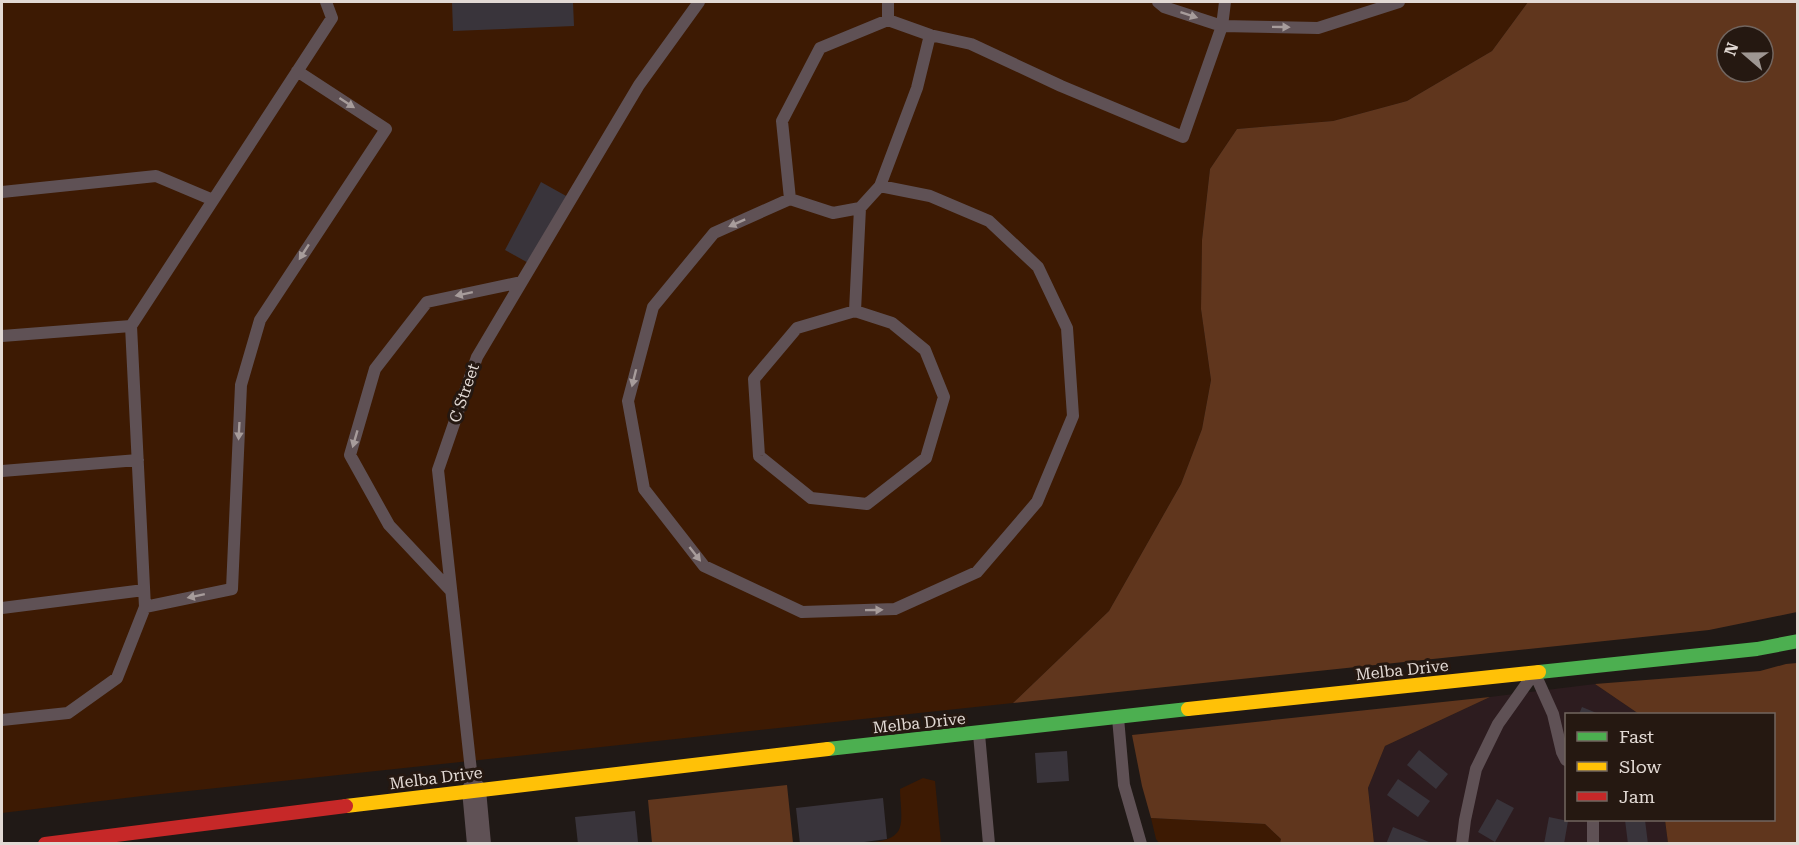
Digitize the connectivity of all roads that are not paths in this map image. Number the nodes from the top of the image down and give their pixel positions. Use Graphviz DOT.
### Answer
graph roads {
  1 [pos="326,2"];
  2 [pos="699,2"];
  3 [pos="888,2"];
  4 [pos="1225,2"];
  5 [pos="1399,2"];
  6 [pos="1163,3"];
  7 [pos="888,20"];
  8 [pos="1222,26"];
  9 [pos="930,35"];
  10 [pos="297,71"];
  11 [pos="880,186"];
  12 [pos="2,192"];
  13 [pos="790,199"];
  14 [pos="213,201"];
  15 [pos="860,208"];
  16 [pos="521,282"];
  17 [pos="855,311"];
  18 [pos="131,326"];
  19 [pos="2,336"];
  20 [pos="138,460"];
  21 [pos="2,471"];
  22 [pos="144,590"];
  23 [pos="450,591"];
  24 [pos="145,607"];
  25 [pos="2,608"];
  26 [pos="1797,641"];
  27 [pos="1534,673"];
  28 [pos="1118,716"];
  29 [pos="2,720"];
  30 [pos="979,732"];
  31 [pos="1565,758"];
  32 [pos="474,790"];
  33 [pos="1593,821"];
  34 [pos="45,843"];
  35 [pos="479,843"];
  36 [pos="989,843"];
  37 [pos="1141,843"];
  38 [pos="1462,843"];
  39 [pos="1593,843"];
  1 -- 10 [label="lane"];
  2 -- 16 [label="lane, C Street"];
  3 -- 7 [label="lane"];
  4 -- 8 [label="lane"];
  8 -- 5 [label="lane, one-way"];
  6 -- 8 [label="lane, one-way"];
  7 -- 9 [label="lane"];
  7 -- 13 [label="lane"];
  8 -- 9 [label="lane"];
  9 -- 11 [label="lane"];
  10 -- 14 [label="lane"];
  10 -- 24 [label="lane, one-way"];
  13 -- 11 [label="lane, one-way"];
  11 -- 15 [label="lane"];
  12 -- 14 [label="lane"];
  13 -- 15 [label="lane"];
  14 -- 18 [label="lane"];
  15 -- 17 [label="lane"];
  16 -- 23 [label="lane, C Street"];
  16 -- 23 [label="lane, one-way"];
  17 -- 17 [label="lane"];
  18 -- 19 [label="lane"];
  18 -- 20 [label="lane"];
  20 -- 21 [label="lane"];
  20 -- 22 [label="lane"];
  22 -- 24 [label="lane"];
  22 -- 25 [label="lane"];
  23 -- 32 [label="lane, C Street"];
  24 -- 29 [label="lane"];
  26 -- 27 [label="street, Melba Drive"];
  27 -- 28 [label="street, Melba Drive"];
  27 -- 31 [label="lane"];
  27 -- 38 [label="lane"];
  28 -- 30 [label="street, Melba Drive"];
  28 -- 37 [label="lane"];
  30 -- 32 [label="street, Melba Drive"];
  30 -- 36 [label="lane"];
  32 -- 34 [label="street, Melba Drive"];
  32 -- 35 [label="street, C Street"];
  33 -- 39 [label="lane"];
}
